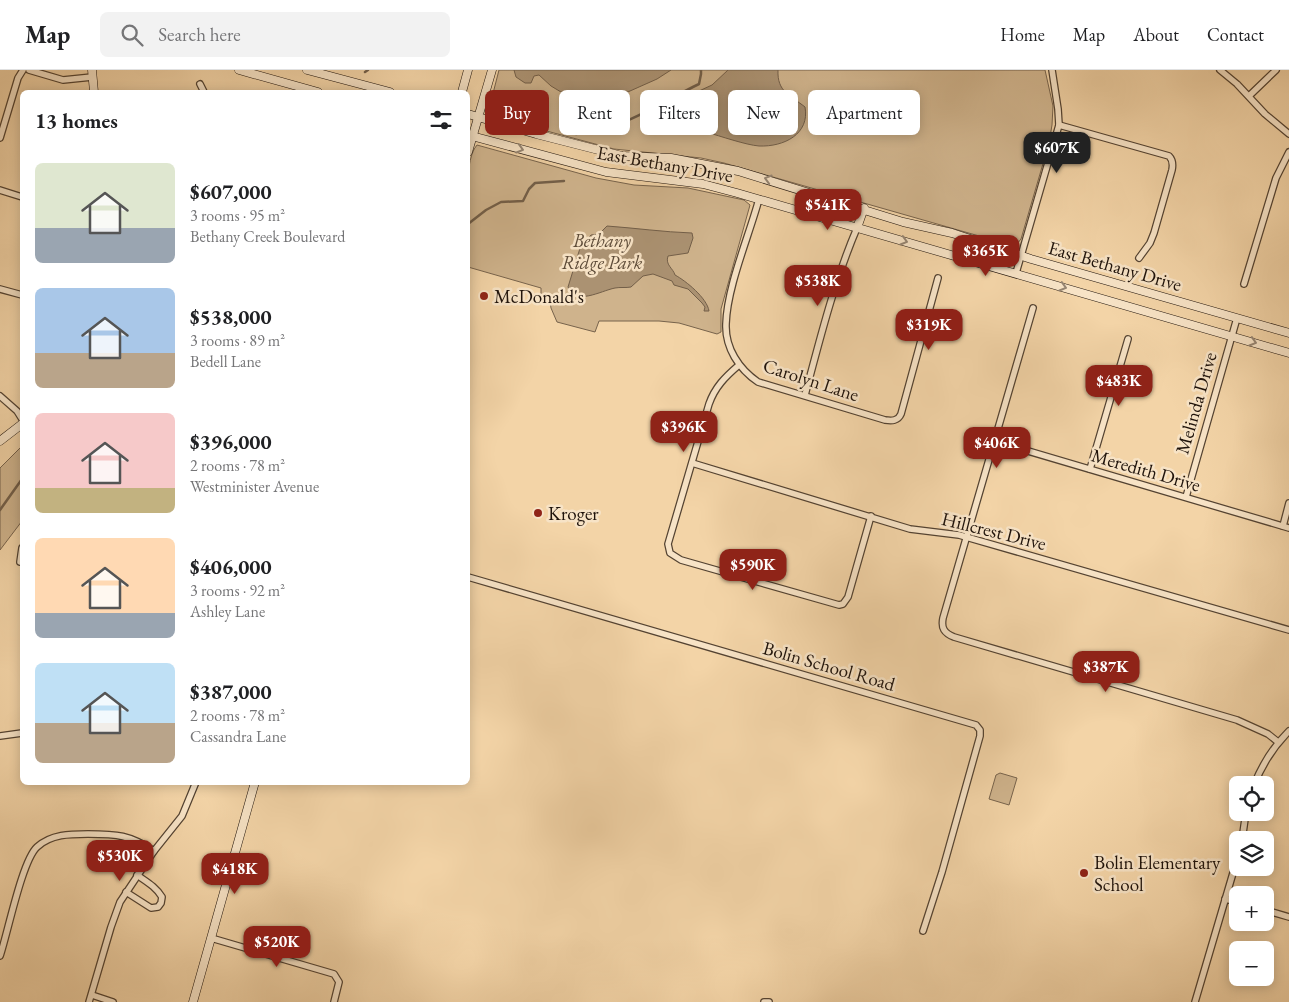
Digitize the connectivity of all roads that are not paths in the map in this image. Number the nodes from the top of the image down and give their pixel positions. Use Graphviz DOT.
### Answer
graph roads {
  1 [pos="23,70"];
  2 [pos="29,70"];
  3 [pos="239,70"];
  4 [pos="307,70"];
  5 [pos="468,70"];
  6 [pos="492,70"];
  7 [pos="1052,70"];
  8 [pos="1220,70"];
  9 [pos="1276,70"];
  10 [pos="92,74"];
  11 [pos="200,84"];
  12 [pos="94,90"];
  13 [pos="203,90"];
  14 [pos="311,90"];
  15 [pos="382,90"];
  16 [pos="463,90"];
  17 [pos="1249,96"];
  18 [pos="470,115"];
  19 [pos="478,118"];
  20 [pos="1059,125"];
  21 [pos="1289,134"];
  22 [pos="470,135"];
  23 [pos="0,138"];
  24 [pos="1289,152"];
  25 [pos="0,190"];
  26 [pos="20,196"];
  27 [pos="759,199"];
  28 [pos="864,208"];
  29 [pos="857,228"];
  30 [pos="1022,256"];
  31 [pos="1139,258"];
  32 [pos="1016,273"];
  33 [pos="938,278"];
  34 [pos="1244,284"];
  35 [pos="0,289"];
  36 [pos="20,295"];
  37 [pos="1033,308"];
  38 [pos="1237,318"];
  39 [pos="1289,333"];
  40 [pos="1231,336"];
  41 [pos="1128,339"];
  42 [pos="1289,353"];
  43 [pos="739,365"];
  44 [pos="805,395"];
  45 [pos="0,396"];
  46 [pos="20,416"];
  47 [pos="20,426"];
  48 [pos="0,441"];
  49 [pos="994,441"];
  50 [pos="692,463"];
  51 [pos="1090,469"];
  52 [pos="1186,497"];
  53 [pos="1289,503"];
  54 [pos="871,516"];
  55 [pos="1286,526"];
  56 [pos="966,537"];
  57 [pos="470,578"];
  58 [pos="1289,630"];
  59 [pos="1289,731"];
  60 [pos="20,733"];
  61 [pos="0,736"];
  62 [pos="1278,742"];
  63 [pos="1258,776"];
  64 [pos="195,785"];
  65 [pos="254,785"];
  66 [pos="154,851"];
  67 [pos="137,876"];
  68 [pos="1232,876"];
  69 [pos="126,892"];
  70 [pos="1225,899"];
  71 [pos="1229,900"];
  72 [pos="1274,913"];
  73 [pos="1289,917"];
  74 [pos="923,931"];
  75 [pos="212,938"];
  76 [pos="0,956"];
  77 [pos="92,995"];
  78 [pos="89,1002"];
  79 [pos="113,1002"];
  80 [pos="192,1002"];
  81 [pos="334,1002"];
  82 [pos="764,1002"];
  83 [pos="769,1002"];
  84 [pos="1195,1002"];
  1 -- 23 [label="street"];
  2 -- 10 [label="street"];
  3 -- 14 [label="main road"];
  4 -- 15 [label="main road"];
  5 -- 16 [label="main road"];
  6 -- 19 [label="main road"];
  7 -- 20 [label="street"];
  8 -- 17 [label="street"];
  9 -- 17 [label="street"];
  10 -- 12 [label="main road"];
  11 -- 13 [label="street"];
  17 -- 21 [label="street"];
  18 -- 19 [label="main road, East Bethany Drive"];
  19 -- 22 [label="main road"];
  28 -- 19 [label="main road, East Bethany Drive, one-way"];
  20 -- 30 [label="street"];
  20 -- 31 [label="street"];
  22 -- 27 [label="main road, East Bethany Drive, one-way"];
  24 -- 34 [label="street"];
  25 -- 26 [label="street"];
  27 -- 29 [label="main road, East Bethany Drive"];
  27 -- 43 [label="street, Carolyn Lane"];
  28 -- 29 [label="main road"];
  28 -- 30 [label="main road, East Bethany Drive"];
  29 -- 32 [label="main road, East Bethany Drive, one-way"];
  29 -- 44 [label="street"];
  30 -- 32 [label="street"];
  30 -- 38 [label="main road, East Bethany Drive"];
  32 -- 40 [label="main road, East Bethany Drive, one-way"];
  33 -- 44 [label="street, Carolyn Lane"];
  35 -- 36 [label="street"];
  37 -- 49 [label="street"];
  38 -- 39 [label="main road, East Bethany Drive"];
  38 -- 40 [label="street, Melinda Drive"];
  40 -- 42 [label="main road, East Bethany Drive, one-way"];
  40 -- 52 [label="street, Melinda Drive"];
  41 -- 51 [label="street"];
  43 -- 44 [label="street, Carolyn Lane"];
  43 -- 50 [label="street"];
  45 -- 46 [label="street"];
  47 -- 48 [label="main road"];
  49 -- 51 [label="street, Meredith Drive"];
  49 -- 56 [label="street"];
  50 -- 54 [label="street, Hillcrest Drive"];
  50 -- 54 [label="street"];
  51 -- 52 [label="street, Meredith Drive"];
  52 -- 55 [label="street, Meredith Drive"];
  53 -- 55 [label="street"];
  54 -- 56 [label="street, Hillcrest Drive"];
  56 -- 58 [label="street, Hillcrest Drive"];
  56 -- 62 [label="street"];
  57 -- 74 [label="street, Bolin School Road"];
  59 -- 62 [label="street"];
  60 -- 61 [label="street"];
  62 -- 63 [label="street"];
  64 -- 66 [label="street"];
  65 -- 75 [label="main road"];
  66 -- 67 [label="street"];
  66 -- 76 [label="street"];
  67 -- 69 [label="street"];
  67 -- 69 [label="street"];
  68 -- 70 [label="street"];
  69 -- 77 [label="street"];
  70 -- 71 [label="street"];
  70 -- 84 [label="street"];
  72 -- 73 [label="street"];
  75 -- 80 [label="main road"];
  75 -- 81 [label="street"];
  77 -- 78 [label="street"];
  77 -- 79 [label="street"];
  82 -- 83 [label="street"];
}
